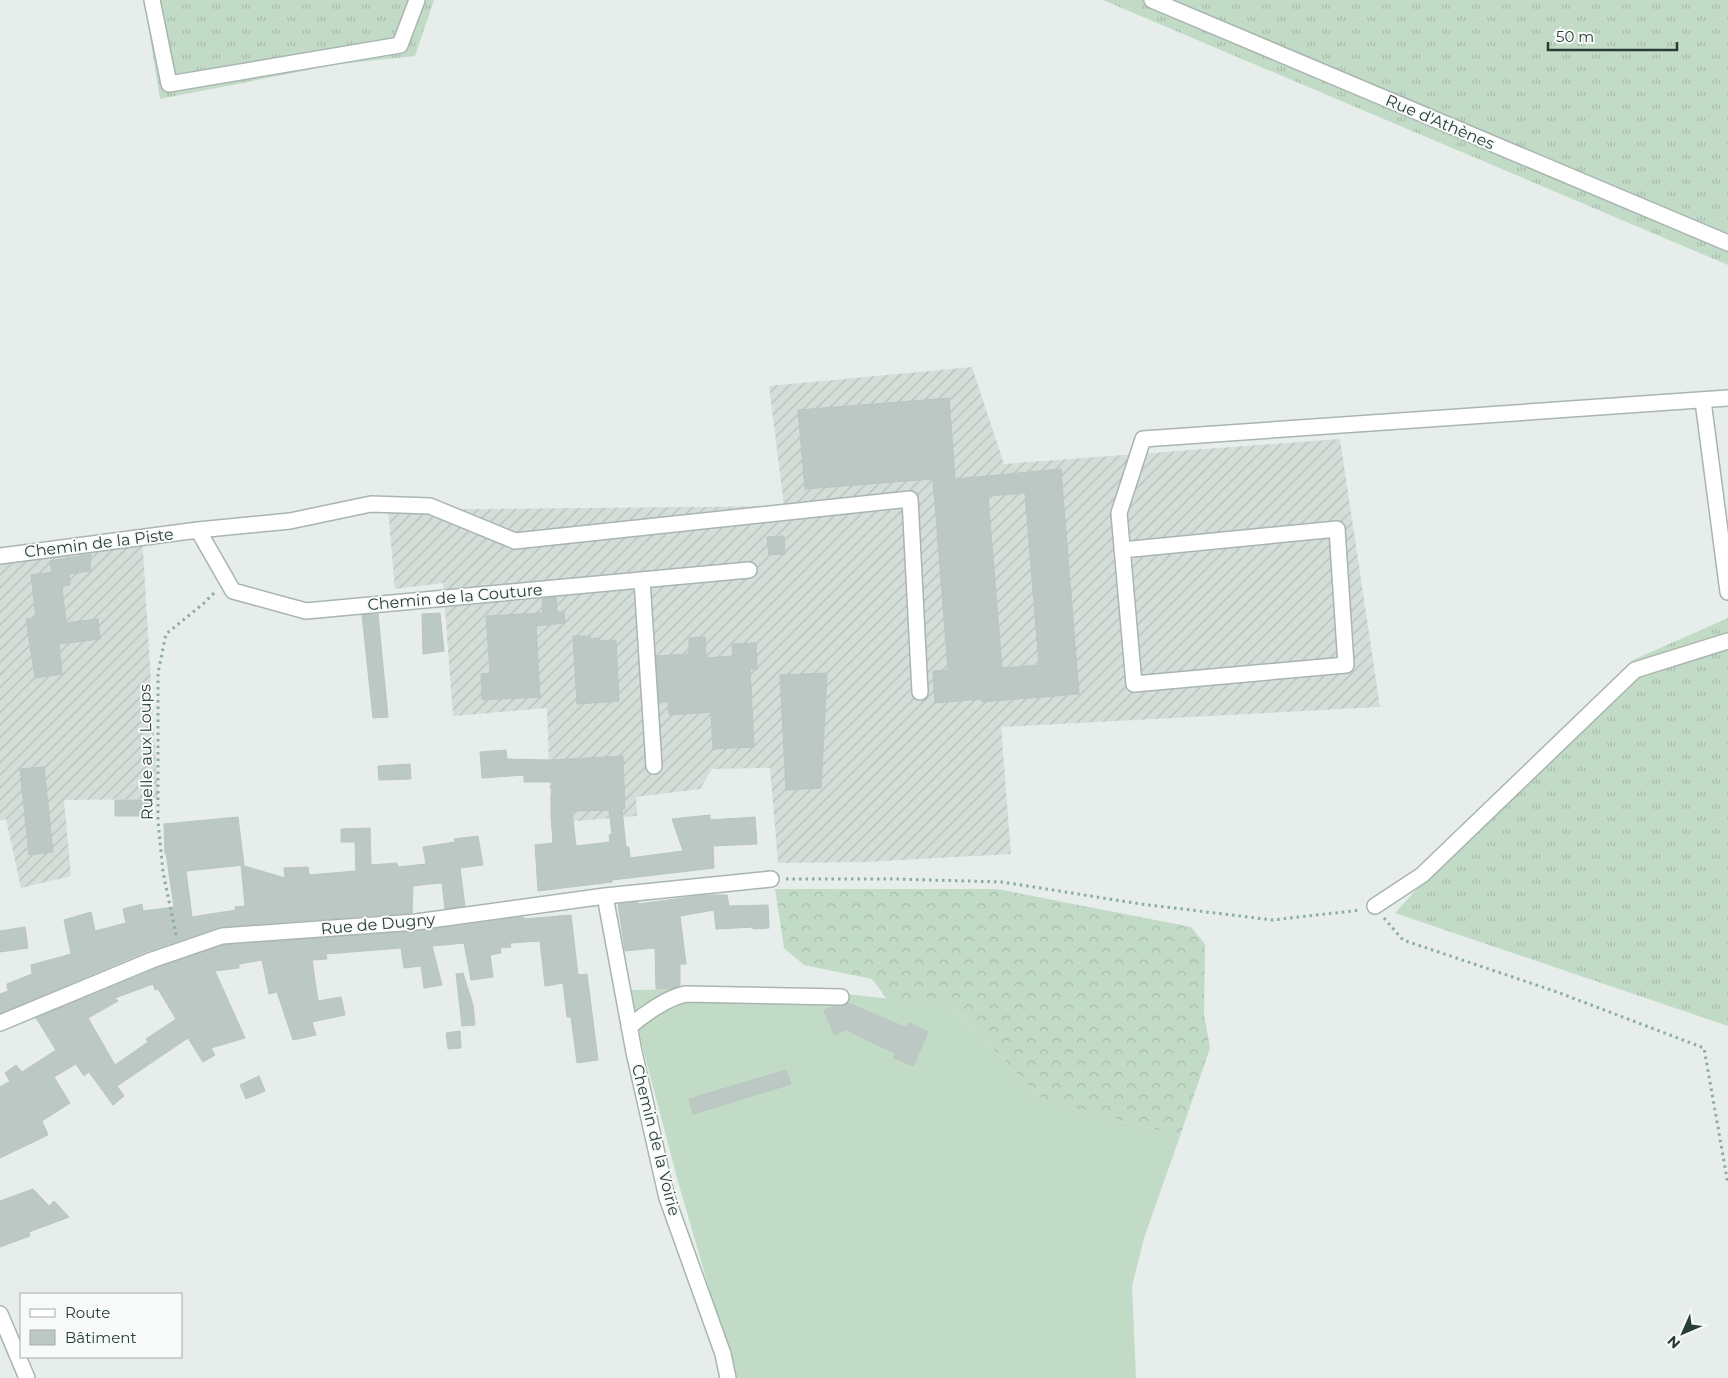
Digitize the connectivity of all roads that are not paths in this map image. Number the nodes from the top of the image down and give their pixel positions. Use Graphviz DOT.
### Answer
graph roads {
  1 [pos="152,0"];
  2 [pos="417,0"];
  3 [pos="1152,0"];
  4 [pos="1728,243"];
  5 [pos="1728,398"];
  6 [pos="1702,400"];
  7 [pos="198,530"];
  8 [pos="1122,550"];
  9 [pos="0,556"];
  10 [pos="749,570"];
  11 [pos="642,580"];
  12 [pos="1728,592"];
  13 [pos="1728,641"];
  14 [pos="920,692"];
  15 [pos="654,766"];
  16 [pos="770,878"];
  17 [pos="605,896"];
  18 [pos="1375,906"];
  19 [pos="841,997"];
  20 [pos="0,1023"];
  21 [pos="629,1027"];
  22 [pos="0,1314"];
  23 [pos="27,1378"];
  24 [pos="728,1378"];
  1 -- 2 [label="street"];
  3 -- 4 [label="street, Rue d'Athènes"];
  5 -- 6 [label="street"];
  6 -- 8 [label="street"];
  6 -- 12 [label="street"];
  7 -- 9 [label="street, Chemin de la Piste"];
  7 -- 11 [label="street, Chemin de la Couture"];
  7 -- 14 [label="street, Chemin de la Piste"];
  8 -- 8 [label="street"];
  10 -- 11 [label="street, Chemin de la Couture"];
  11 -- 15 [label="street"];
  13 -- 18 [label="street"];
  16 -- 17 [label="street, Rue de Dugny"];
  17 -- 20 [label="street, Rue de Dugny"];
  17 -- 21 [label="street, Chemin de la Voirie"];
  19 -- 21 [label="street"];
  21 -- 24 [label="street, Chemin de la Voirie"];
  22 -- 23 [label="street"];
}
